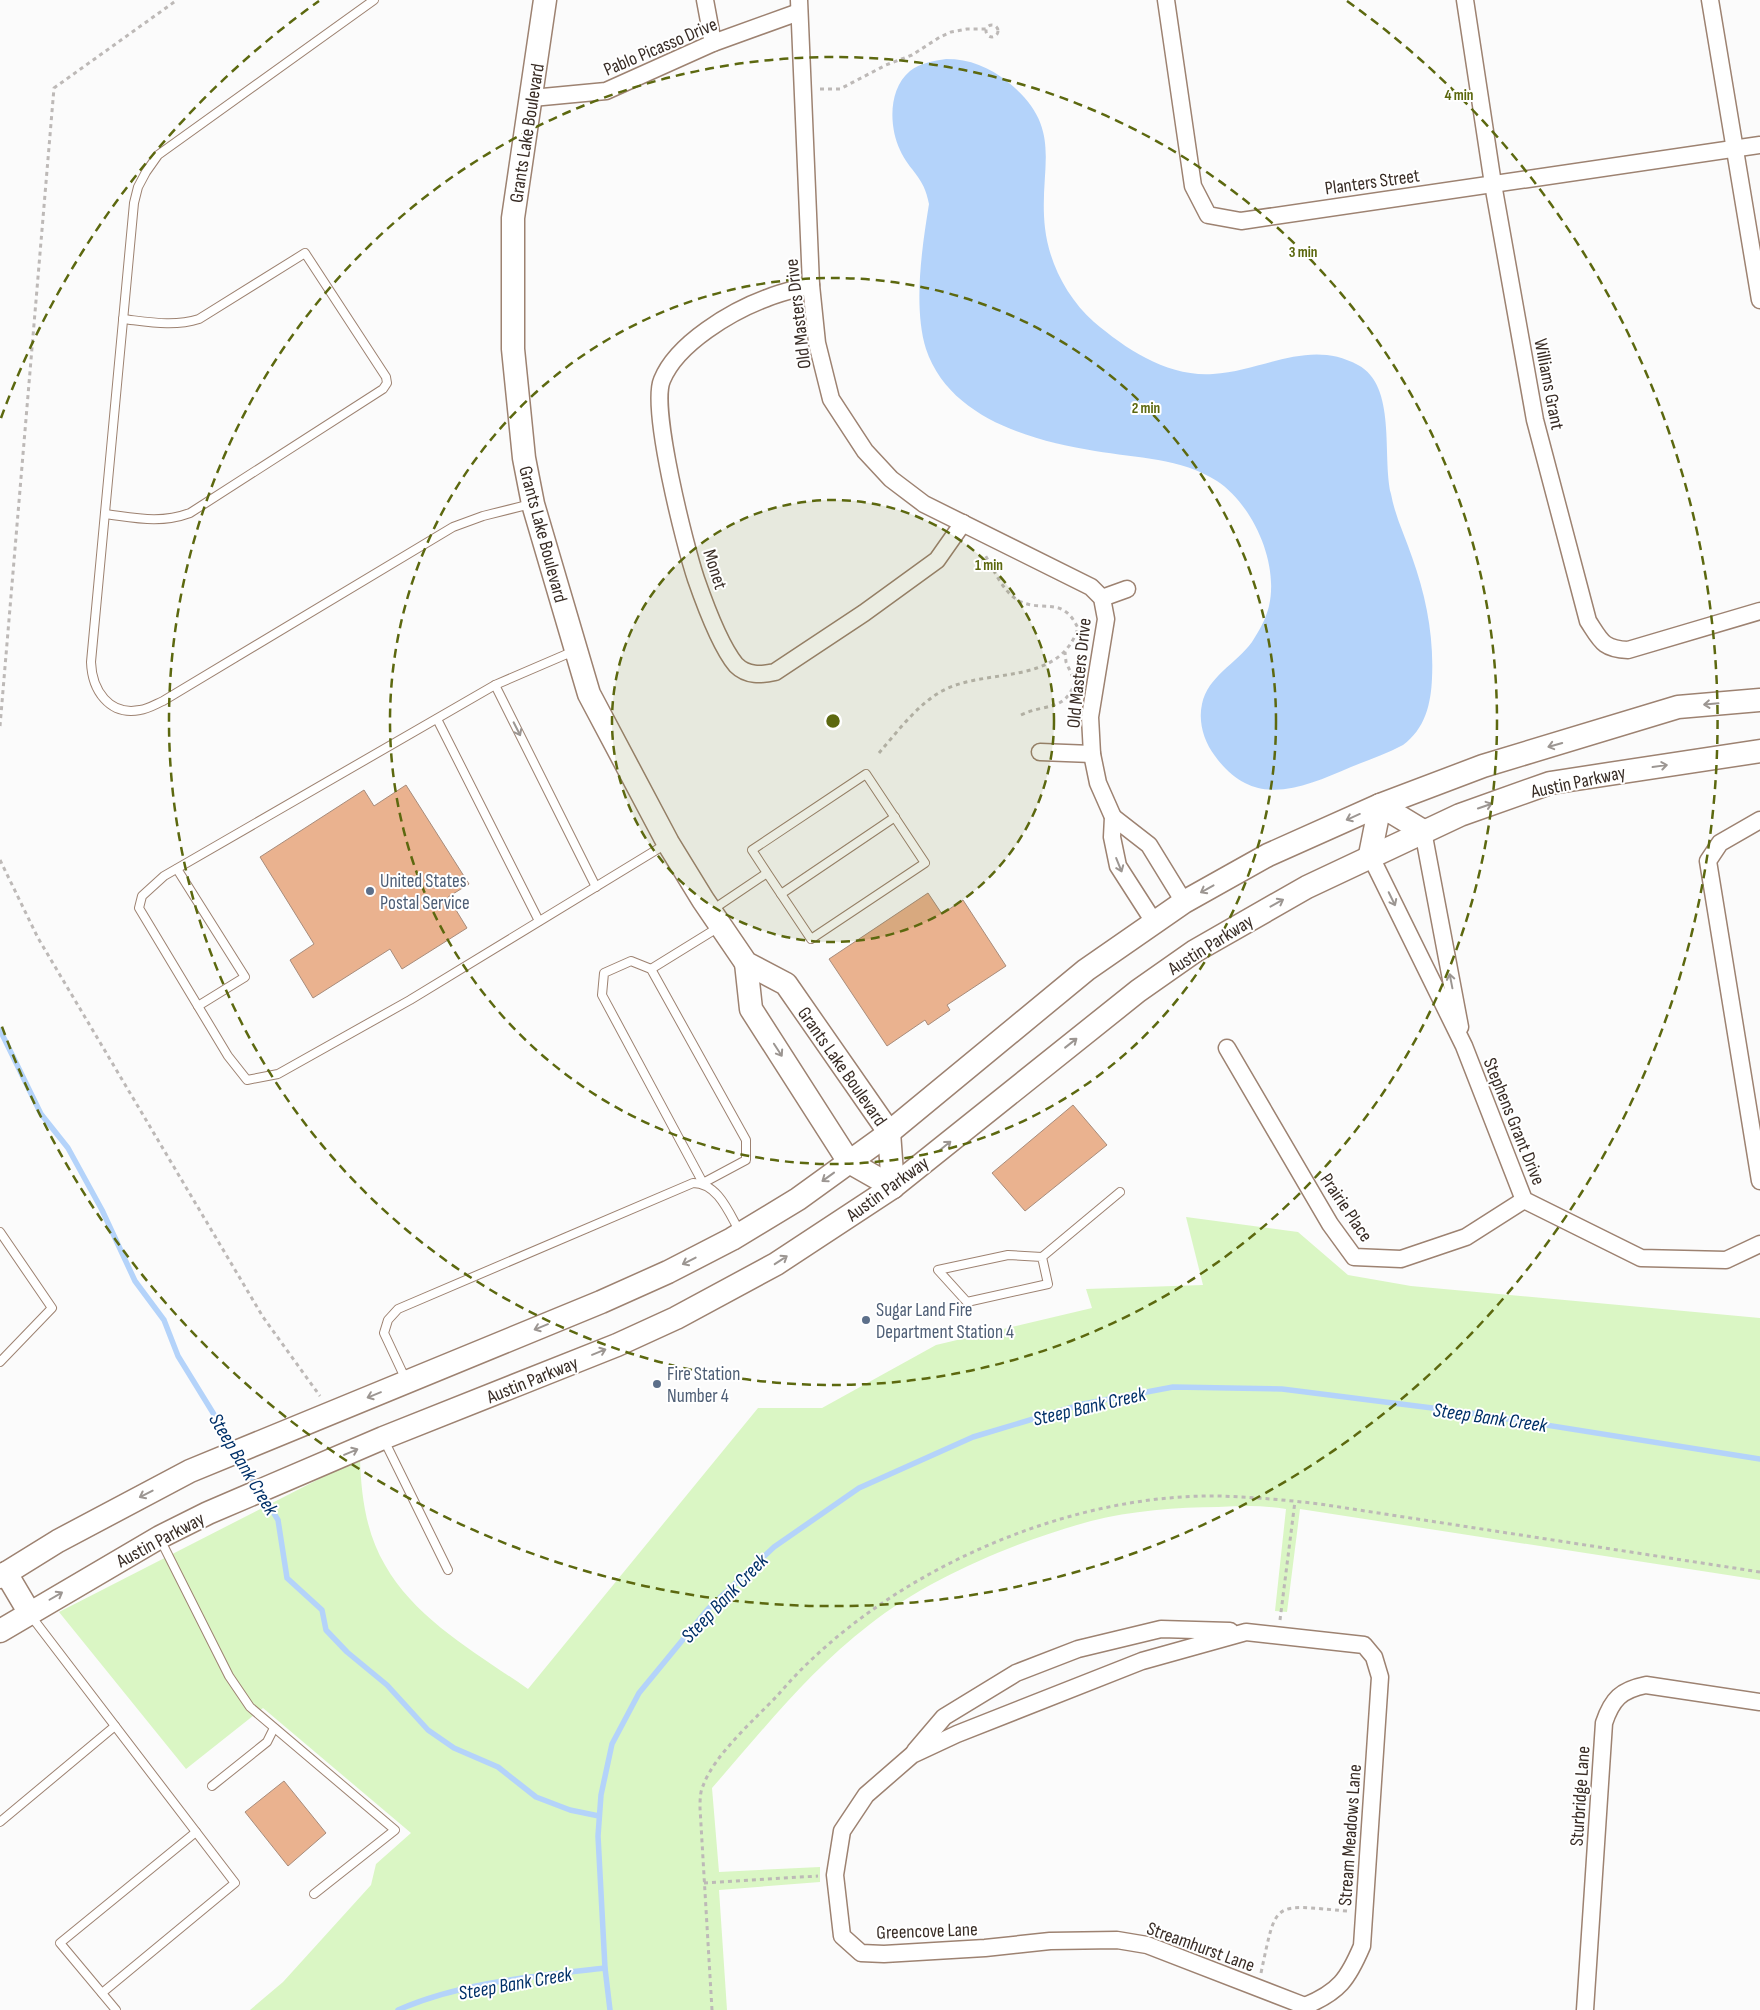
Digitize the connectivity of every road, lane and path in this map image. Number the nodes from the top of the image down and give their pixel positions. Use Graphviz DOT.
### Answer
graph roads {
  1 [pos="177,0"];
  2 [pos="374,0"];
  3 [pos="545,0"];
  4 [pos="705,0"];
  5 [pos="1166,0"];
  6 [pos="1465,0"];
  7 [pos="1710,0"];
  8 [pos="799,6"];
  9 [pos="987,29"];
  10 [pos="713,43"];
  11 [pos="802,88"];
  12 [pos="532,98"];
  13 [pos="1760,144"];
  14 [pos="1734,148"];
  15 [pos="1493,184"];
  16 [pos="811,285"];
  17 [pos="1760,300"];
  18 [pos="123,319"];
  19 [pos="533,504"];
  20 [pos="105,514"];
  21 [pos="963,523"];
  22 [pos="980,552"];
  23 [pos="1127,589"];
  24 [pos="1102,598"];
  25 [pos="1760,612"];
  26 [pos="576,650"];
  27 [pos="1065,652"];
  28 [pos="495,685"];
  29 [pos="1760,700"];
  30 [pos="1021,716"];
  31 [pos="437,719"];
  32 [pos="0,726"];
  33 [pos="1760,751"];
  34 [pos="1040,752"];
  35 [pos="879,753"];
  36 [pos="1092,754"];
  37 [pos="1380,806"];
  38 [pos="895,817"];
  39 [pos="1113,817"];
  40 [pos="1760,820"];
  41 [pos="1424,831"];
  42 [pos="668,843"];
  43 [pos="1370,855"];
  44 [pos="0,860"];
  45 [pos="177,869"];
  46 [pos="767,874"];
  47 [pos="596,887"];
  48 [pos="781,894"];
  49 [pos="1184,902"];
  50 [pos="716,919"];
  51 [pos="539,921"];
  52 [pos="1154,922"];
  53 [pos="746,963"];
  54 [pos="651,969"];
  55 [pos="198,1006"];
  56 [pos="1464,1046"];
  57 [pos="1227,1048"];
  58 [pos="889,1132"];
  59 [pos="850,1162"];
  60 [pos="1760,1181"];
  61 [pos="703,1183"];
  62 [pos="893,1187"];
  63 [pos="1120,1192"];
  64 [pos="1524,1200"];
  65 [pos="0,1232"];
  66 [pos="741,1234"];
  67 [pos="1760,1244"];
  68 [pos="1042,1257"];
  69 [pos="0,1362"];
  70 [pos="407,1381"];
  71 [pos="324,1401"];
  72 [pos="383,1438"];
  73 [pos="1294,1501"];
  74 [pos="160,1537"];
  75 [pos="448,1570"];
  76 [pos="2,1572"];
  77 [pos="29,1612"];
  78 [pos="0,1631"];
  79 [pos="1246,1632"];
  80 [pos="1278,1636"];
  81 [pos="1364,1645"];
  82 [pos="1760,1702"];
  83 [pos="115,1726"];
  84 [pos="274,1728"];
  85 [pos="912,1755"];
  86 [pos="212,1786"];
  87 [pos="0,1822"];
  88 [pos="196,1832"];
  89 [pos="835,1875"];
  90 [pos="704,1883"];
  91 [pos="314,1894"];
  92 [pos="1364,1912"];
  93 [pos="1050,1940"];
  94 [pos="1257,1988"];
  95 [pos="102,1993"];
  96 [pos="1306,2008"];
  97 [pos="116,2010"];
  98 [pos="1585,2010"];
  1 -- 32 [label="path"];
  2 -- 18 [label="lane"];
  3 -- 12 [label="main road, Grants Lake Boulevard"];
  4 -- 10 [label="street"];
  5 -- 15 [label="street, Planters Street"];
  6 -- 15 [label="street, Williams Grant"];
  7 -- 14 [label="street"];
  8 -- 10 [label="street, Pablo Picasso Drive"];
  8 -- 11 [label="street, Old Masters Drive"];
  9 -- 11 [label="path"];
  10 -- 12 [label="street, Pablo Picasso Drive"];
  11 -- 16 [label="street, Old Masters Drive"];
  12 -- 19 [label="main road, Grants Lake Boulevard"];
  13 -- 14 [label="street, Planters Street"];
  14 -- 15 [label="street, Planters Street"];
  14 -- 17 [label="street"];
  15 -- 25 [label="street, Williams Grant"];
  16 -- 21 [label="street, Old Masters Drive"];
  16 -- 21 [label="street, Monet"];
  18 -- 20 [label="lane"];
  18 -- 20 [label="lane"];
  19 -- 20 [label="lane"];
  19 -- 26 [label="main road, Grants Lake Boulevard"];
  21 -- 24 [label="street, Old Masters Drive"];
  22 -- 27 [label="path"];
  23 -- 24 [label="street, Old Masters Drive"];
  24 -- 36 [label="street, Old Masters Drive"];
  26 -- 28 [label="lane"];
  26 -- 42 [label="main road, Grants Lake Boulevard"];
  27 -- 30 [label="path"];
  27 -- 35 [label="path"];
  28 -- 31 [label="lane"];
  28 -- 47 [label="lane, one-way"];
  29 -- 37 [label="main road, Austin Parkway, one-way"];
  31 -- 45 [label="lane"];
  31 -- 51 [label="lane"];
  41 -- 33 [label="main road, Austin Parkway, one-way"];
  34 -- 36 [label="street, Old Masters Drive"];
  36 -- 39 [label="street, Old Masters Drive"];
  37 -- 41 [label="main road"];
  37 -- 43 [label="main road"];
  37 -- 49 [label="main road, Austin Parkway, one-way"];
  38 -- 46 [label="lane"];
  38 -- 48 [label="lane"];
  38 -- 48 [label="lane"];
  39 -- 49 [label="street, Old Masters Drive"];
  39 -- 52 [label="street, Old Masters Drive, one-way"];
  40 -- 60 [label="street"];
  41 -- 43 [label="main road, Austin Parkway"];
  56 -- 41 [label="street, Stephens Grant Drive, one-way"];
  42 -- 47 [label="lane"];
  42 -- 50 [label="main road, Grants Lake Boulevard"];
  43 -- 56 [label="street, Stephens Grant Drive, one-way"];
  62 -- 43 [label="main road, Austin Parkway, one-way"];
  44 -- 71 [label="path"];
  45 -- 55 [label="lane"];
  45 -- 55 [label="lane"];
  46 -- 48 [label="lane"];
  46 -- 50 [label="lane"];
  47 -- 51 [label="lane"];
  49 -- 52 [label="main road, Austin Parkway"];
  50 -- 53 [label="main road, Grants Lake Boulevard"];
  50 -- 54 [label="lane"];
  51 -- 55 [label="lane"];
  52 -- 58 [label="main road, Austin Parkway"];
  53 -- 58 [label="main road, Grants Lake Boulevard"];
  53 -- 59 [label="main road, Grants Lake Boulevard, one-way"];
  54 -- 61 [label="lane"];
  54 -- 61 [label="lane"];
  56 -- 64 [label="street, Stephens Grant Drive"];
  57 -- 64 [label="street, Prairie Place"];
  58 -- 59 [label="main road, Austin Parkway"];
  58 -- 62 [label="main road, Grants Lake Boulevard"];
  59 -- 62 [label="main road, Grants Lake Boulevard"];
  59 -- 66 [label="main road, Austin Parkway, one-way"];
  61 -- 66 [label="lane"];
  61 -- 70 [label="lane"];
  72 -- 62 [label="main road, Austin Parkway, one-way"];
  63 -- 68 [label="lane"];
  64 -- 67 [label="street, Stephens Grant Drive"];
  65 -- 69 [label="lane"];
  66 -- 70 [label="main road, Austin Parkway, one-way"];
  68 -- 68 [label="lane"];
  70 -- 76 [label="main road, Austin Parkway, one-way"];
  74 -- 72 [label="main road, Austin Parkway, one-way"];
  72 -- 75 [label="lane"];
  73 -- 80 [label="path"];
  77 -- 74 [label="main road, Austin Parkway, one-way"];
  74 -- 84 [label="lane"];
  76 -- 77 [label="main road"];
  77 -- 78 [label="main road, Austin Parkway"];
  77 -- 83 [label="lane"];
  79 -- 80 [label="street, Greencove Lane"];
  79 -- 85 [label="street, Greencove Lane"];
  79 -- 85 [label="street, Greencove Lane"];
  80 -- 81 [label="street, Greencove Lane"];
  81 -- 92 [label="street, Stream Meadows Lane"];
  82 -- 98 [label="street, Sturbridge Lane"];
  83 -- 87 [label="lane"];
  83 -- 88 [label="lane"];
  84 -- 86 [label="lane"];
  84 -- 91 [label="lane"];
  85 -- 89 [label="street, Greencove Lane"];
  88 -- 95 [label="lane"];
  88 -- 95 [label="lane"];
  89 -- 90 [label="path"];
  89 -- 93 [label="street, Greencove Lane"];
  92 -- 94 [label="path"];
  92 -- 96 [label="street, Stream Meadows Lane"];
  93 -- 94 [label="street, Streamhurst Lane"];
  94 -- 96 [label="street, Streamhurst Lane"];
  95 -- 97 [label="lane"];
}
